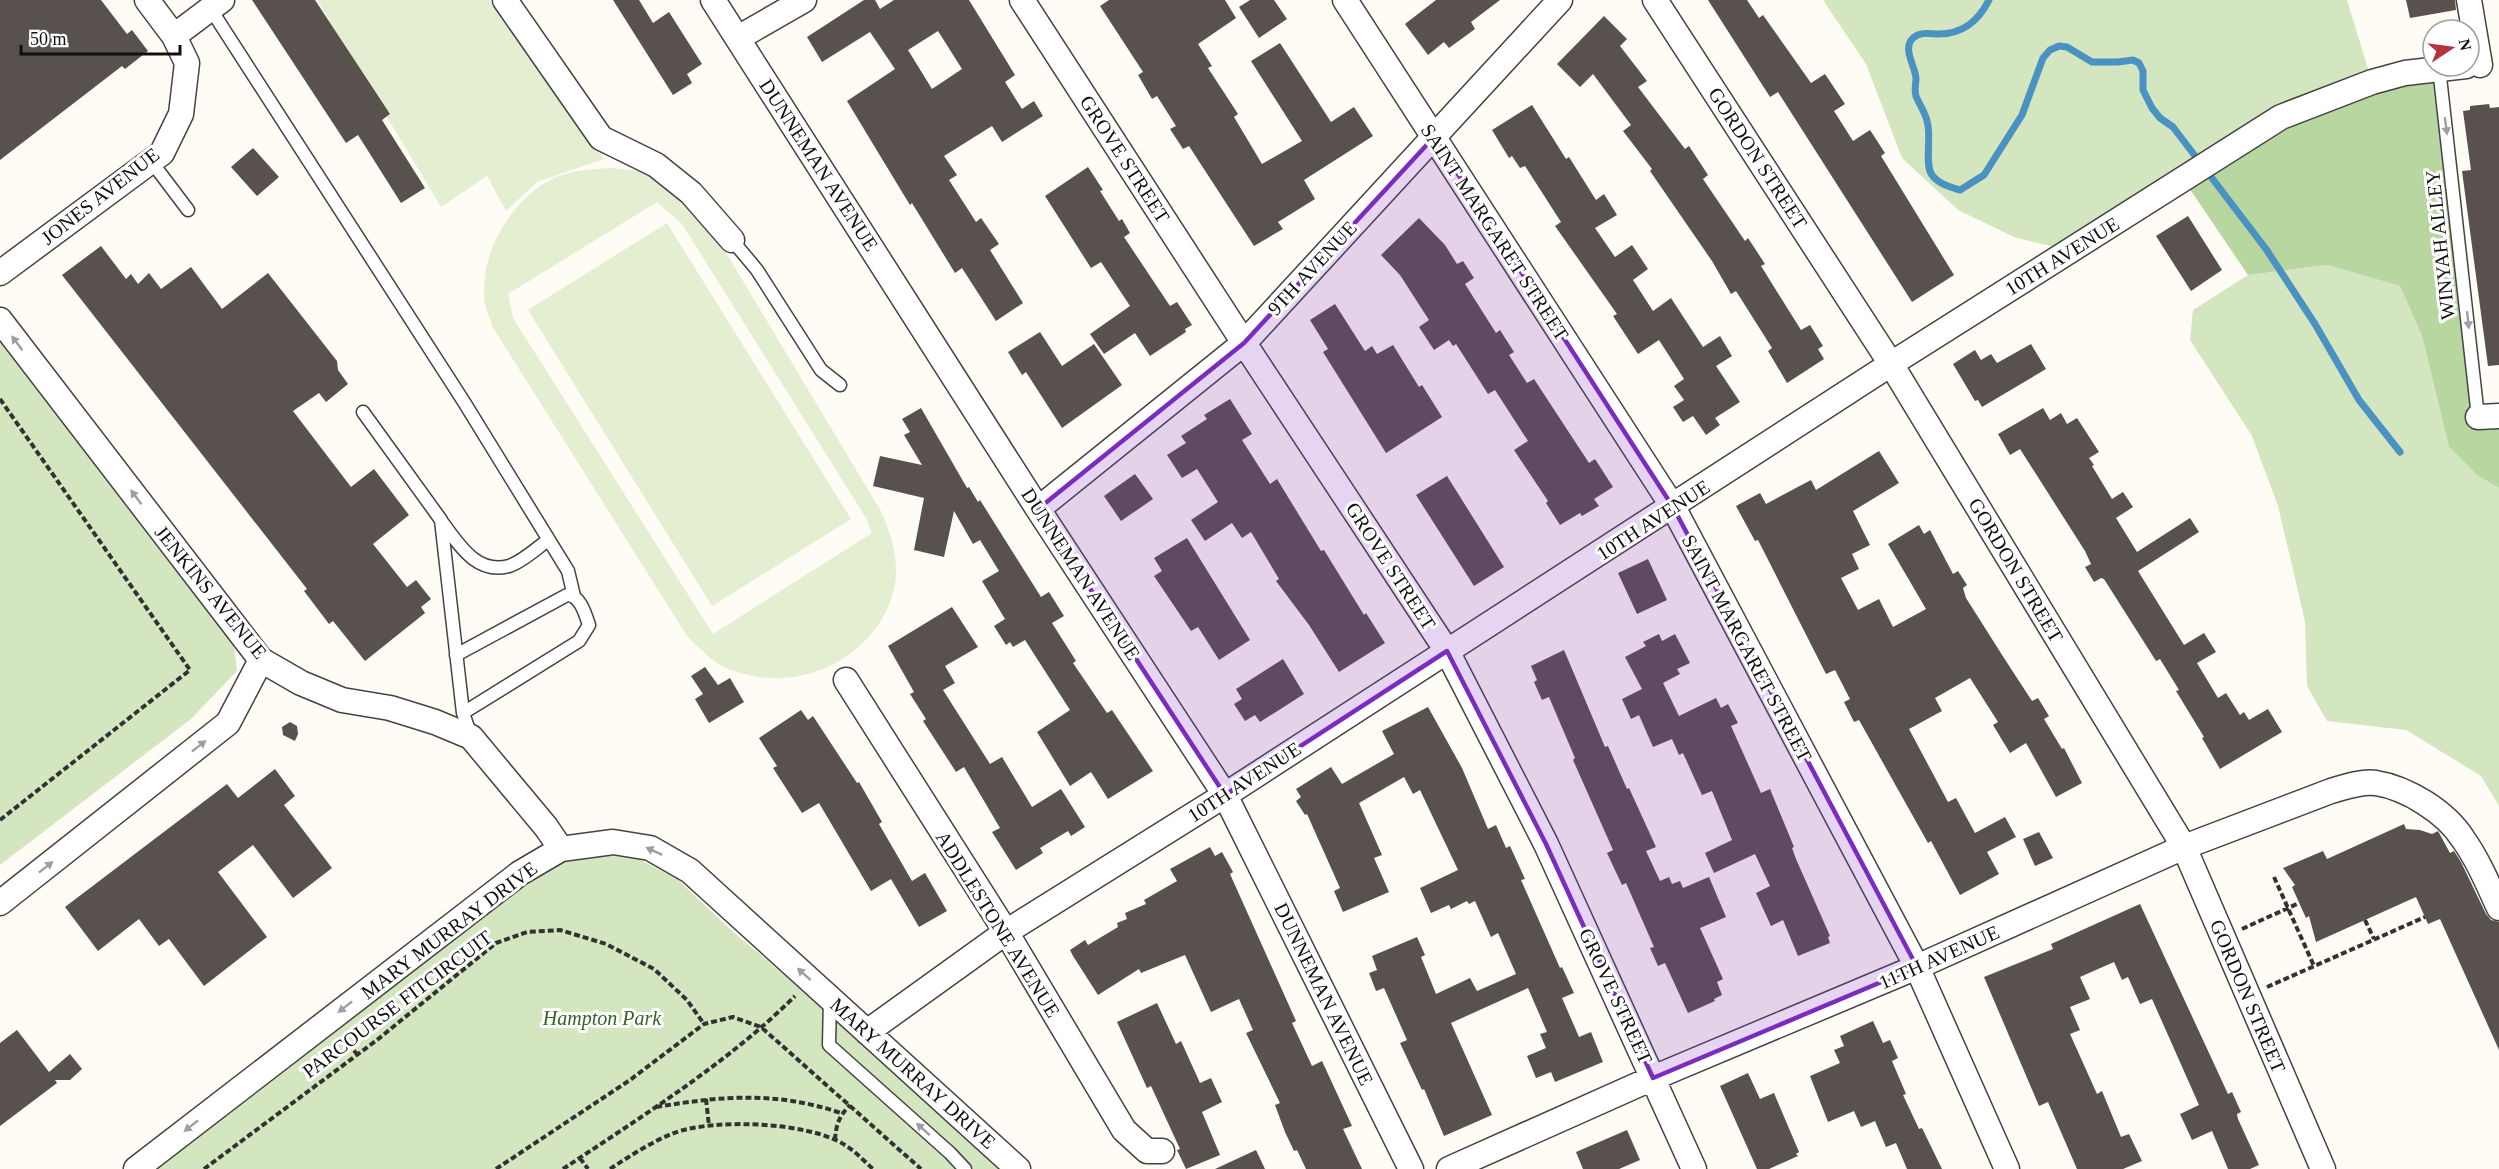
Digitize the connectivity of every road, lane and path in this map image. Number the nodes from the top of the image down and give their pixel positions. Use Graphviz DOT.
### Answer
graph roads {
  1 [pos="147,0"];
  2 [pos="505,0"];
  3 [pos="713,0"];
  4 [pos="804,0"];
  5 [pos="1022,0"];
  6 [pos="1345,0"];
  7 [pos="1560,0"];
  8 [pos="1655,0"];
  9 [pos="2469,0"];
  10 [pos="216,4"];
  11 [pos="2471,18"];
  12 [pos="174,36"];
  13 [pos="738,38"];
  14 [pos="2421,71"];
  15 [pos="2440,78"];
  16 [pos="1434,137"];
  17 [pos="151,160"];
  18 [pos="188,210"];
  19 [pos="732,240"];
  20 [pos="0,273"];
  21 [pos="0,320"];
  22 [pos="1244,343"];
  23 [pos="1891,364"];
  24 [pos="840,386"];
  25 [pos="0,399"];
  26 [pos="363,412"];
  27 [pos="2488,416"];
  28 [pos="1673,507"];
  29 [pos="1038,508"];
  30 [pos="441,520"];
  31 [pos="548,540"];
  32 [pos="574,596"];
  33 [pos="1447,651"];
  34 [pos="456,655"];
  35 [pos="261,660"];
  36 [pos="846,680"];
  37 [pos="463,713"];
  38 [pos="471,737"];
  39 [pos="1225,795"];
  40 [pos="0,820"];
  41 [pos="2184,848"];
  42 [pos="561,849"];
  43 [pos="2274,877"];
  44 [pos="0,903"];
  45 [pos="2299,903"];
  46 [pos="2288,908"];
  47 [pos="2499,908"];
  48 [pos="2425,917"];
  49 [pos="2365,920"];
  50 [pos="1006,932"];
  51 [pos="2223,937"];
  52 [pos="2374,939"];
  53 [pos="2314,966"];
  54 [pos="1917,967"];
  55 [pos="800,991"];
  56 [pos="2248,996"];
  57 [pos="830,998"];
  58 [pos="704,1024"];
  59 [pos="761,1027"];
  60 [pos="336,1030"];
  61 [pos="867,1032"];
  62 [pos="357,1054"];
  63 [pos="1653,1078"];
  64 [pos="706,1099"];
  65 [pos="849,1105"];
  66 [pos="652,1107"];
  67 [pos="841,1113"];
  68 [pos="709,1126"];
  69 [pos="836,1140"];
  70 [pos="1162,1151"];
  71 [pos="580,1158"];
  72 [pos="136,1169"];
  73 [pos="204,1169"];
  74 [pos="496,1169"];
  75 [pos="563,1169"];
  76 [pos="588,1169"];
  77 [pos="610,1169"];
  78 [pos="873,1169"];
  79 [pos="921,1169"];
  80 [pos="965,1169"];
  81 [pos="1018,1169"];
  82 [pos="1411,1169"];
  83 [pos="1449,1169"];
  84 [pos="1694,1169"];
  85 [pos="2007,1169"];
  86 [pos="2323,1169"];
  1 -- 12 [label="street, JONES AVENUE"];
  2 -- 19 [label="street"];
  3 -- 13 [label="street, DUNNEMAN AVENUE"];
  4 -- 13 [label="street"];
  5 -- 22 [label="street, GROVE STREET"];
  6 -- 16 [label="street, SAINT MARGARET STREET"];
  7 -- 16 [label="street, 9TH AVENUE"];
  8 -- 23 [label="street, GORDON STREET"];
  9 -- 11 [label="street"];
  10 -- 12 [label="street"];
  10 -- 31 [label="lane"];
  12 -- 17 [label="street, JONES AVENUE"];
  13 -- 29 [label="street, DUNNEMAN AVENUE"];
  14 -- 23 [label="street, 10TH AVENUE"];
  15 -- 27 [label="lane, WINYAH ALLEY, one-way"];
  16 -- 22 [label="street, 9TH AVENUE"];
  16 -- 28 [label="street, SAINT MARGARET STREET"];
  17 -- 18 [label="lane"];
  17 -- 20 [label="street, JONES AVENUE"];
  19 -- 24 [label="lane"];
  35 -- 21 [label="street, JENKINS AVENUE, one-way"];
  22 -- 29 [label="street, 9TH AVENUE"];
  22 -- 33 [label="street, GROVE STREET"];
  23 -- 28 [label="street, 10TH AVENUE"];
  23 -- 41 [label="street, GORDON STREET"];
  25 -- 40 [label="path"];
  26 -- 30 [label="lane"];
  28 -- 33 [label="street, 10TH AVENUE"];
  28 -- 54 [label="street, SAINT MARGARET STREET"];
  29 -- 39 [label="street, DUNNEMAN AVENUE"];
  30 -- 31 [label="lane"];
  30 -- 34 [label="lane"];
  31 -- 32 [label="lane"];
  32 -- 34 [label="lane"];
  32 -- 37 [label="lane"];
  33 -- 39 [label="street, 10TH AVENUE"];
  33 -- 63 [label="street, GROVE STREET"];
  34 -- 37 [label="lane"];
  35 -- 38 [label="street, JENKINS AVENUE"];
  44 -- 35 [label="street, one-way"];
  36 -- 50 [label="street, ADDLESTONE AVENUE"];
  37 -- 38 [label="lane"];
  38 -- 42 [label="street, JENKINS AVENUE"];
  39 -- 50 [label="street, 10TH AVENUE"];
  39 -- 82 [label="street, DUNNEMAN AVENUE"];
  41 -- 47 [label="street, 11TH AVENUE"];
  41 -- 51 [label="street, GORDON STREET"];
  41 -- 54 [label="street, 11TH AVENUE"];
  57 -- 42 [label="street, MARY MURRAY DRIVE, one-way"];
  42 -- 72 [label="street, MARY MURRAY DRIVE, one-way"];
  43 -- 46 [label="path"];
  45 -- 46 [label="path"];
  46 -- 51 [label="path"];
  46 -- 53 [label="path"];
  48 -- 52 [label="path"];
  49 -- 52 [label="path"];
  50 -- 61 [label="street, 10TH AVENUE"];
  50 -- 70 [label="street, ADDLESTONE AVENUE"];
  51 -- 56 [label="street, GORDON STREET"];
  52 -- 53 [label="path"];
  53 -- 56 [label="path"];
  54 -- 63 [label="street, 11TH AVENUE"];
  54 -- 85 [label="street, SAINT MARGARET STREET"];
  55 -- 59 [label="path"];
  56 -- 86 [label="street, GORDON STREET"];
  57 -- 61 [label="street, MARY MURRAY DRIVE"];
  80 -- 57 [label="lane, one-way"];
  58 -- 59 [label="path"];
  58 -- 62 [label="path, PARCOURSE FITCIRCUIT"];
  58 -- 74 [label="path"];
  59 -- 65 [label="path"];
  59 -- 66 [label="path"];
  60 -- 62 [label="path"];
  61 -- 81 [label="street, MARY MURRAY DRIVE"];
  62 -- 73 [label="path, PARCOURSE FITCIRCUIT"];
  63 -- 83 [label="street, 11TH AVENUE"];
  63 -- 84 [label="street, GROVE STREET"];
  64 -- 66 [label="path"];
  64 -- 67 [label="path"];
  64 -- 68 [label="path"];
  65 -- 67 [label="path"];
  65 -- 79 [label="path"];
  66 -- 71 [label="path"];
  67 -- 69 [label="path"];
  68 -- 69 [label="path"];
  68 -- 77 [label="path"];
  69 -- 78 [label="path"];
  71 -- 75 [label="path"];
  71 -- 76 [label="path"];
}
